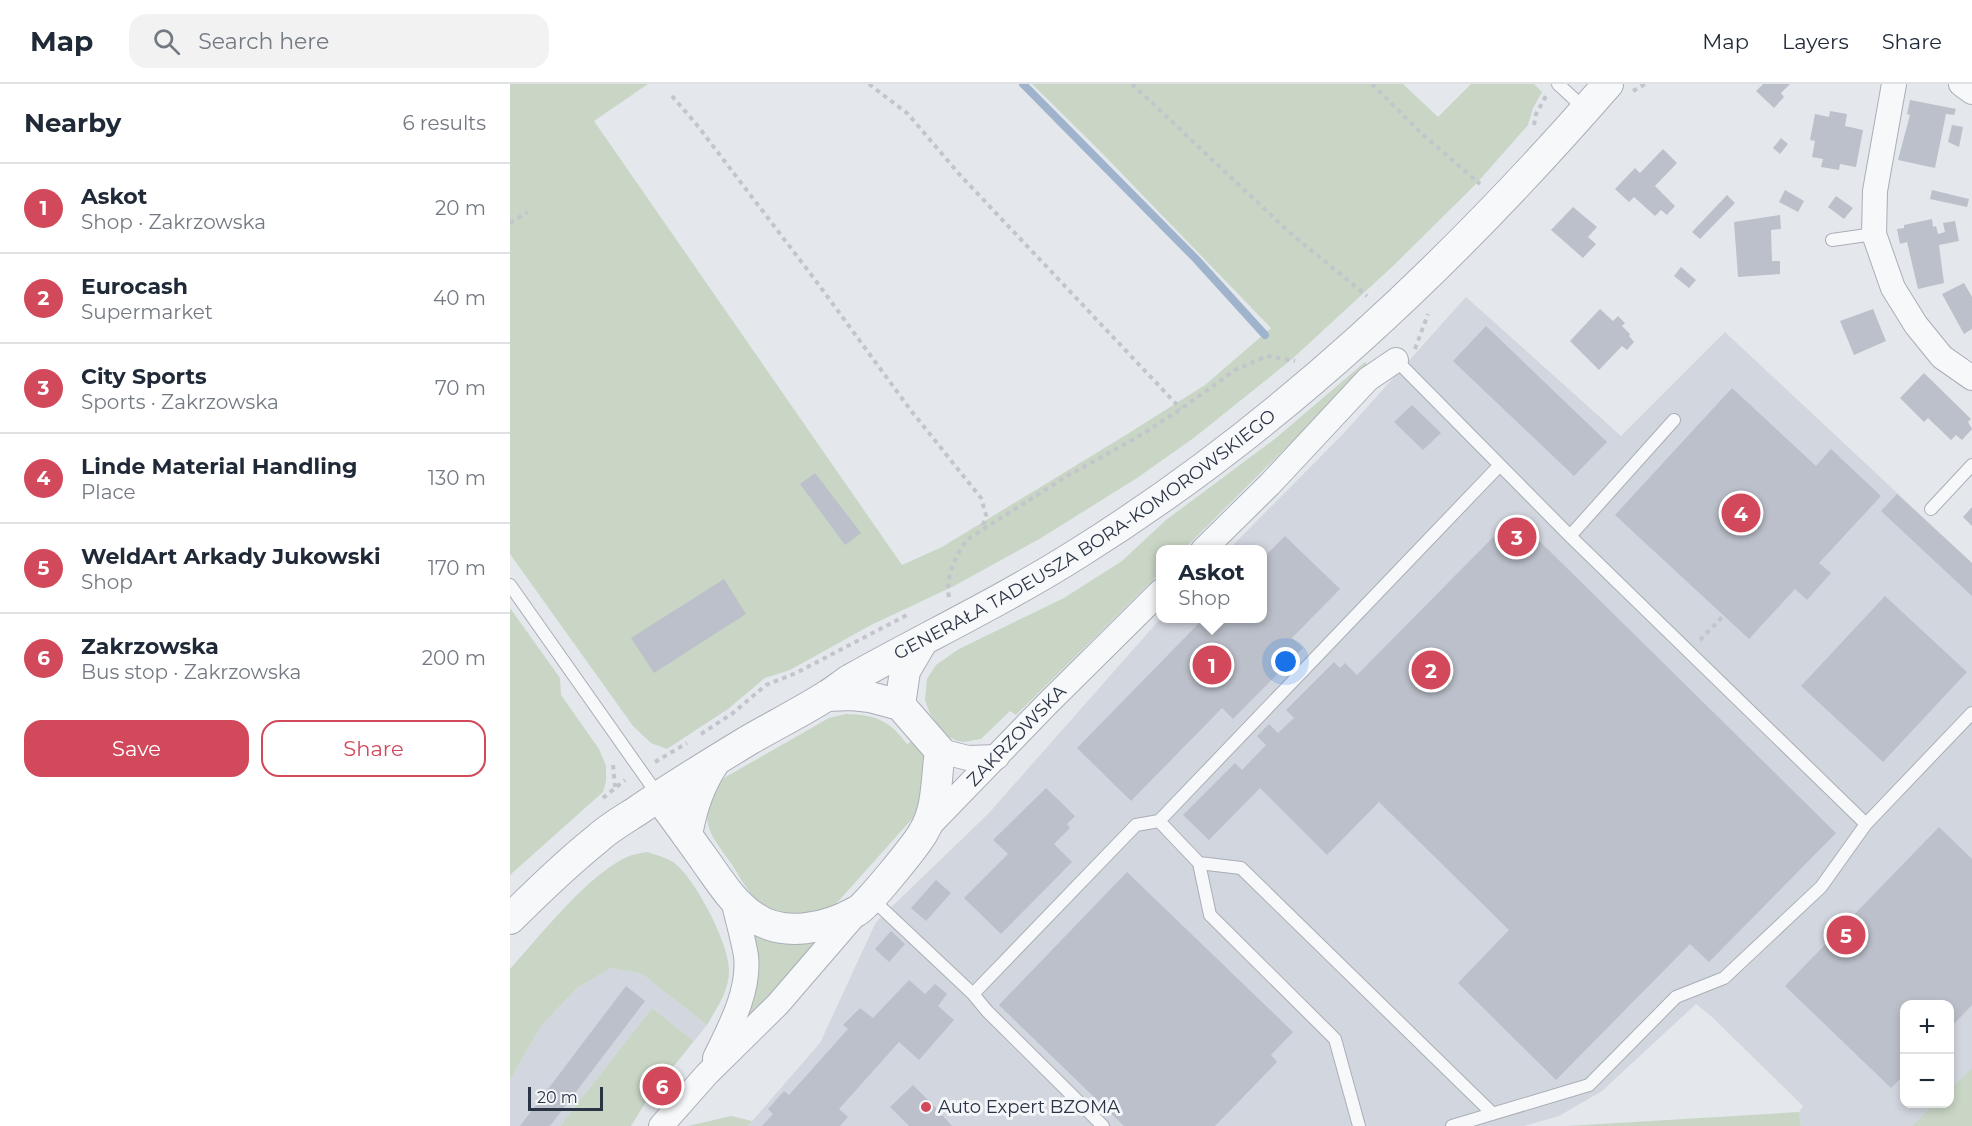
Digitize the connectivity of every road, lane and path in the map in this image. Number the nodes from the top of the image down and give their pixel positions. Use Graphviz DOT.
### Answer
graph roads {
  1 [pos="869,84"];
  2 [pos="1132,84"];
  3 [pos="1372,84"];
  4 [pos="1558,84"];
  5 [pos="1608,84"];
  6 [pos="1894,84"];
  7 [pos="1961,84"];
  8 [pos="1972,92"];
  9 [pos="672,96"];
  10 [pos="1544,99"];
  11 [pos="1585,110"];
  12 [pos="1533,127"];
  13 [pos="1487,179"];
  14 [pos="1481,185"];
  15 [pos="1476,190"];
  16 [pos="1487,190"];
  17 [pos="528,212"];
  18 [pos="510,223"];
  19 [pos="1874,234"];
  20 [pos="1832,240"];
  21 [pos="1371,293"];
  22 [pos="1429,310"];
  23 [pos="1406,354"];
  24 [pos="1296,362"];
  25 [pos="1288,369"];
  26 [pos="1324,370"];
  27 [pos="1972,378"];
  28 [pos="1180,410"];
  29 [pos="1674,420"];
  30 [pos="1972,465"];
  31 [pos="1499,466"];
  32 [pos="1931,509"];
  33 [pos="982,530"];
  34 [pos="1570,536"];
  35 [pos="1207,545"];
  36 [pos="510,585"];
  37 [pos="948,589"];
  38 [pos="954,592"];
  39 [pos="1156,596"];
  40 [pos="941,598"];
  41 [pos="916,610"];
  42 [pos="1724,615"];
  43 [pos="922,642"];
  44 [pos="1689,652"];
  45 [pos="827,696"];
  46 [pos="900,705"];
  47 [pos="1972,713"];
  48 [pos="698,736"];
  49 [pos="689,742"];
  50 [pos="940,751"];
  51 [pos="997,757"];
  52 [pos="663,758"];
  53 [pos="716,760"];
  54 [pos="658,796"];
  55 [pos="1159,821"];
  56 [pos="1866,824"];
  57 [pos="925,831"];
  58 [pos="687,835"];
  59 [pos="1199,863"];
  60 [pos="733,900"];
  61 [pos="865,904"];
  62 [pos="510,920"];
  63 [pos="973,994"];
  64 [pos="707,1074"];
  65 [pos="1492,1113"];
  66 [pos="661,1126"];
  67 [pos="1102,1126"];
  68 [pos="1359,1126"];
  69 [pos="1452,1126"];
  1 -- 28 [label="path"];
  2 -- 21 [label="path"];
  3 -- 14 [label="path"];
  4 -- 11 [label="lane"];
  5 -- 11 [label="street, GENERAŁA TADEUSZA BORA-KOMOROWSKIEGO"];
  6 -- 19 [label="street"];
  7 -- 8 [label="street"];
  9 -- 33 [label="path"];
  10 -- 12 [label="path"];
  11 -- 26 [label="street, GENERAŁA TADEUSZA BORA-KOMOROWSKIEGO"];
  13 -- 14 [label="path"];
  14 -- 15 [label="path"];
  14 -- 16 [label="path"];
  17 -- 18 [label="path"];
  19 -- 20 [label="lane"];
  19 -- 27 [label="street"];
  22 -- 23 [label="path"];
  23 -- 31 [label="lane"];
  23 -- 35 [label="street"];
  24 -- 25 [label="path"];
  24 -- 26 [label="path"];
  24 -- 28 [label="path"];
  26 -- 43 [label="street, GENERAŁA TADEUSZA BORA-KOMOROWSKIEGO"];
  28 -- 33 [label="path"];
  29 -- 34 [label="lane"];
  30 -- 32 [label="lane"];
  31 -- 34 [label="lane"];
  31 -- 55 [label="lane"];
  33 -- 37 [label="path"];
  34 -- 44 [label="lane"];
  36 -- 54 [label="lane"];
  38 -- 40 [label="path"];
  39 -- 51 [label="street, ZAKRZOWSKA"];
  41 -- 48 [label="path"];
  42 -- 44 [label="path"];
  43 -- 45 [label="street, GENERAŁA TADEUSZA BORA-KOMOROWSKIEGO"];
  43 -- 46 [label="street"];
  44 -- 56 [label="lane"];
  45 -- 46 [label="street"];
  45 -- 53 [label="street, GENERAŁA TADEUSZA BORA-KOMOROWSKIEGO"];
  46 -- 50 [label="street"];
  47 -- 56 [label="lane"];
  49 -- 52 [label="path"];
  50 -- 51 [label="street"];
  50 -- 57 [label="street"];
  51 -- 57 [label="street, ZAKRZOWSKA"];
  53 -- 54 [label="street, GENERAŁA TADEUSZA BORA-KOMOROWSKIEGO"];
  53 -- 58 [label="street"];
  54 -- 58 [label="street"];
  54 -- 62 [label="street, GENERAŁA TADEUSZA BORA-KOMOROWSKIEGO"];
  55 -- 59 [label="lane"];
  55 -- 63 [label="lane"];
  56 -- 65 [label="lane"];
  57 -- 61 [label="street, ZAKRZOWSKA"];
  58 -- 60 [label="street"];
  59 -- 65 [label="lane"];
  59 -- 68 [label="lane"];
  60 -- 61 [label="street"];
  60 -- 64 [label="street"];
  61 -- 63 [label="lane"];
  61 -- 64 [label="street, ZAKRZOWSKA"];
  63 -- 67 [label="lane"];
  64 -- 66 [label="street, ZAKRZOWSKA"];
  65 -- 69 [label="lane"];
}
